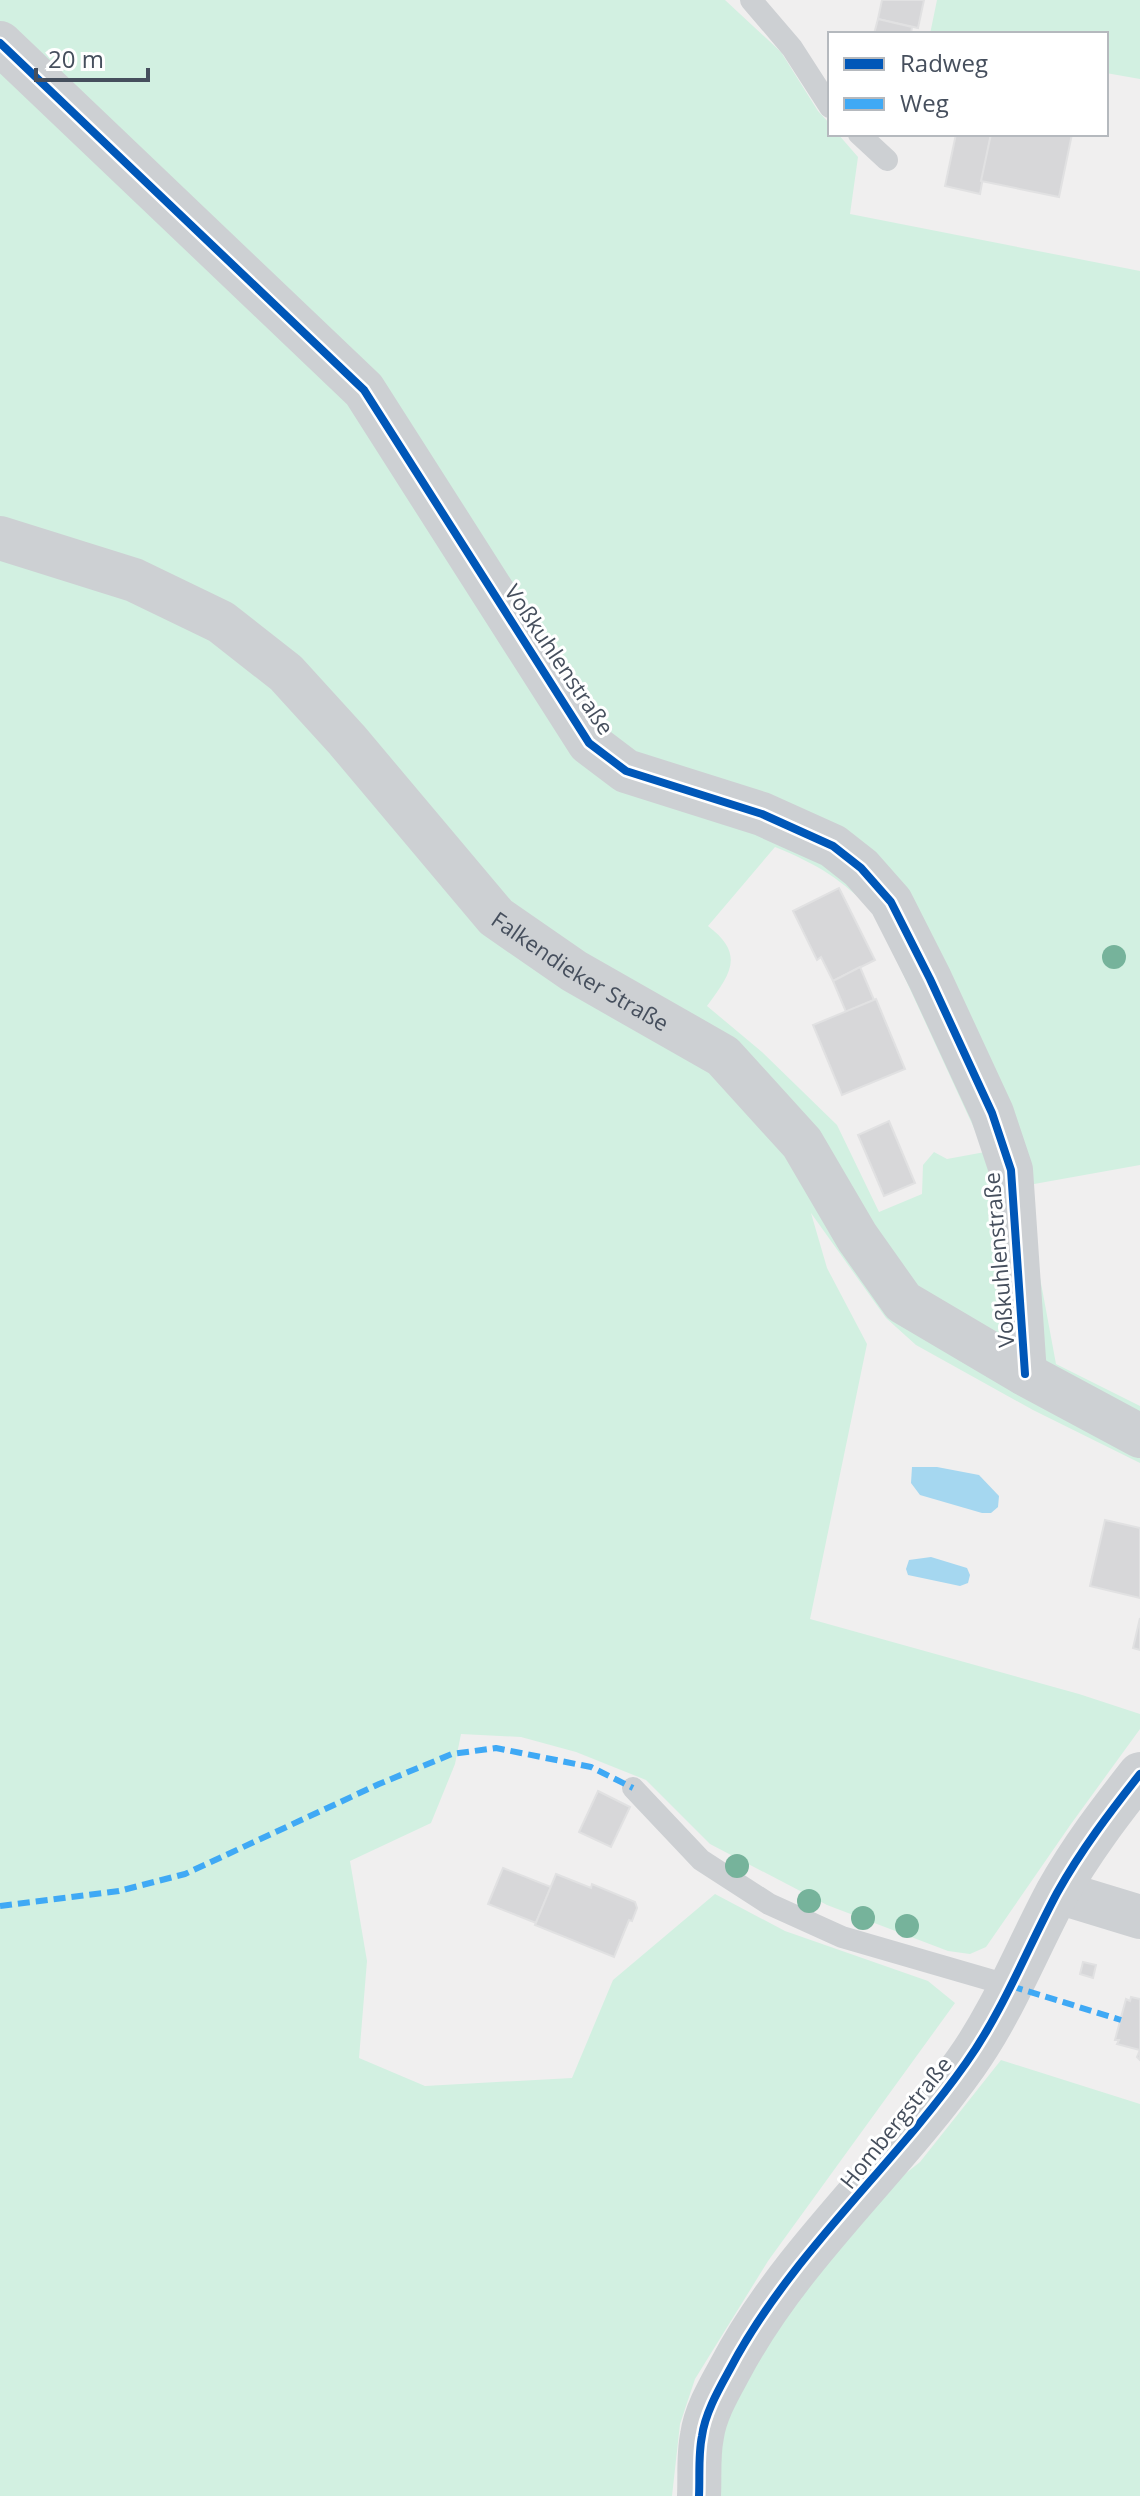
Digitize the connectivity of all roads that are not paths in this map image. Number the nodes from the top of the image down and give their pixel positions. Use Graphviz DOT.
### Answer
graph roads {
  1 [pos="751,0"];
  2 [pos="0,43"];
  3 [pos="828,104"];
  4 [pos="861,136"];
  5 [pos="887,160"];
  6 [pos="0,538"];
  7 [pos="1025,1374"];
  8 [pos="1140,1436"];
  9 [pos="1140,1774"];
  10 [pos="633,1788"];
  11 [pos="1058,1892"];
  12 [pos="1140,1917"];
  13 [pos="1011,1986"];
  14 [pos="699,2496"];
  1 -- 3 [label="lane"];
  2 -- 7 [label="street, Voßkuhlenstraße"];
  4 -- 5 [label="lane"];
  6 -- 7 [label="street, Falkendieker Straße"];
  7 -- 8 [label="street, Falkendieker Straße"];
  9 -- 11 [label="street, Hombergstraße"];
  10 -- 13 [label="lane"];
  11 -- 12 [label="street"];
  11 -- 13 [label="street, Hombergstraße"];
  13 -- 14 [label="street, Hombergstraße"];
}
